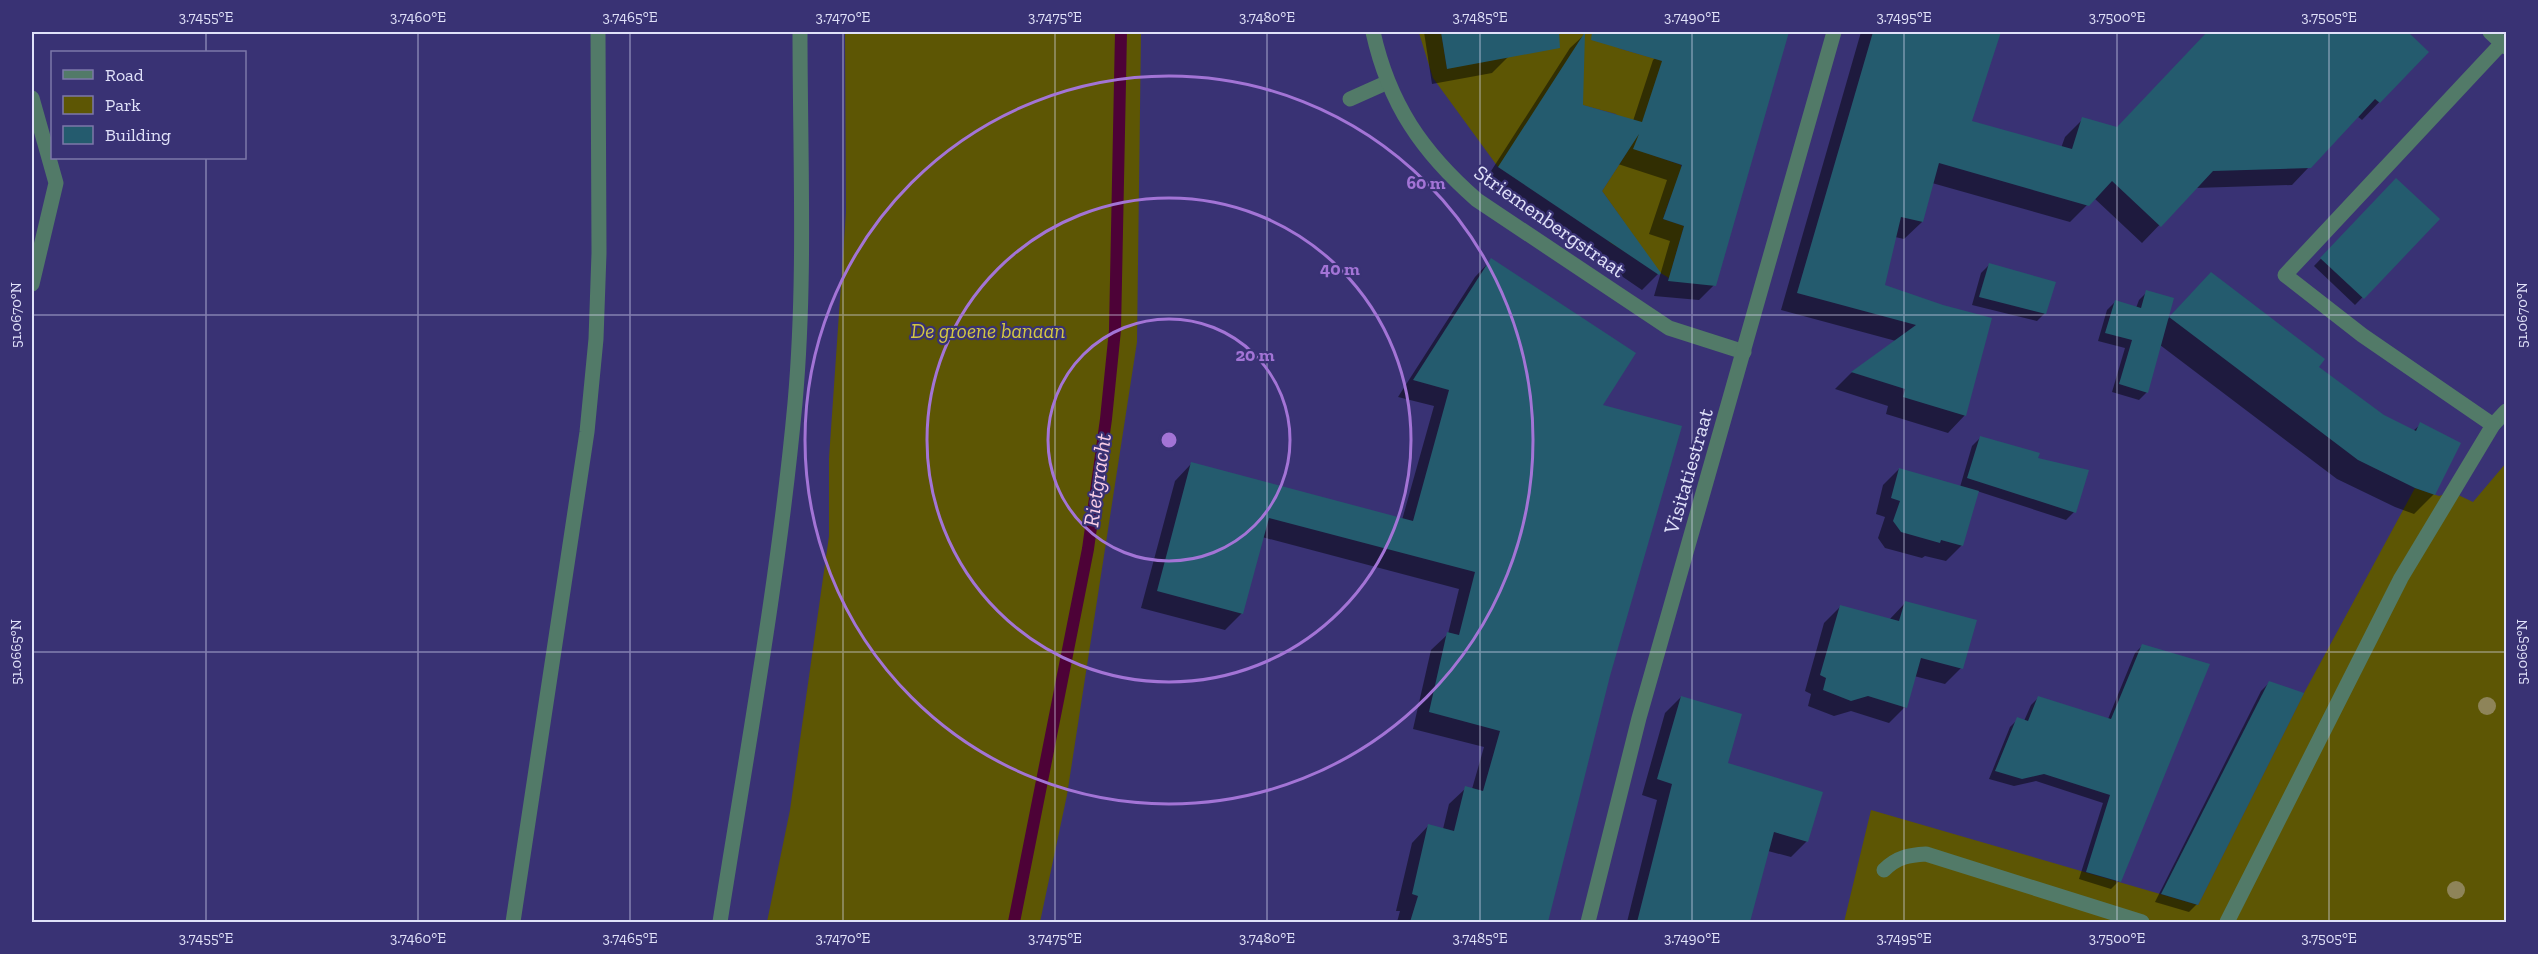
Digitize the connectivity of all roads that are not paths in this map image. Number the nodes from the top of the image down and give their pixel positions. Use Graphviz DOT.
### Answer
graph roads {
  1 [pos="598,32"];
  2 [pos="800,32"];
  3 [pos="1373,32"];
  4 [pos="1834,32"];
  5 [pos="2490,32"];
  6 [pos="2504,45"];
  7 [pos="1388,82"];
  8 [pos="32,98"];
  9 [pos="1350,99"];
  10 [pos="32,284"];
  11 [pos="1744,352"];
  12 [pos="2506,411"];
  13 [pos="2493,425"];
  14 [pos="1884,870"];
  15 [pos="513,922"];
  16 [pos="720,922"];
  17 [pos="1588,922"];
  18 [pos="2142,922"];
  19 [pos="2227,922"];
  1 -- 15 [label="street"];
  2 -- 16 [label="street"];
  3 -- 7 [label="street, Striemenbergstraat"];
  4 -- 11 [label="street, Visitatiestraat"];
  5 -- 6 [label="street"];
  6 -- 13 [label="street"];
  7 -- 9 [label="street"];
  7 -- 11 [label="street, Striemenbergstraat"];
  8 -- 10 [label="street"];
  11 -- 17 [label="street, Visitatiestraat"];
  12 -- 13 [label="street"];
  13 -- 19 [label="street"];
  14 -- 18 [label="street"];
}
